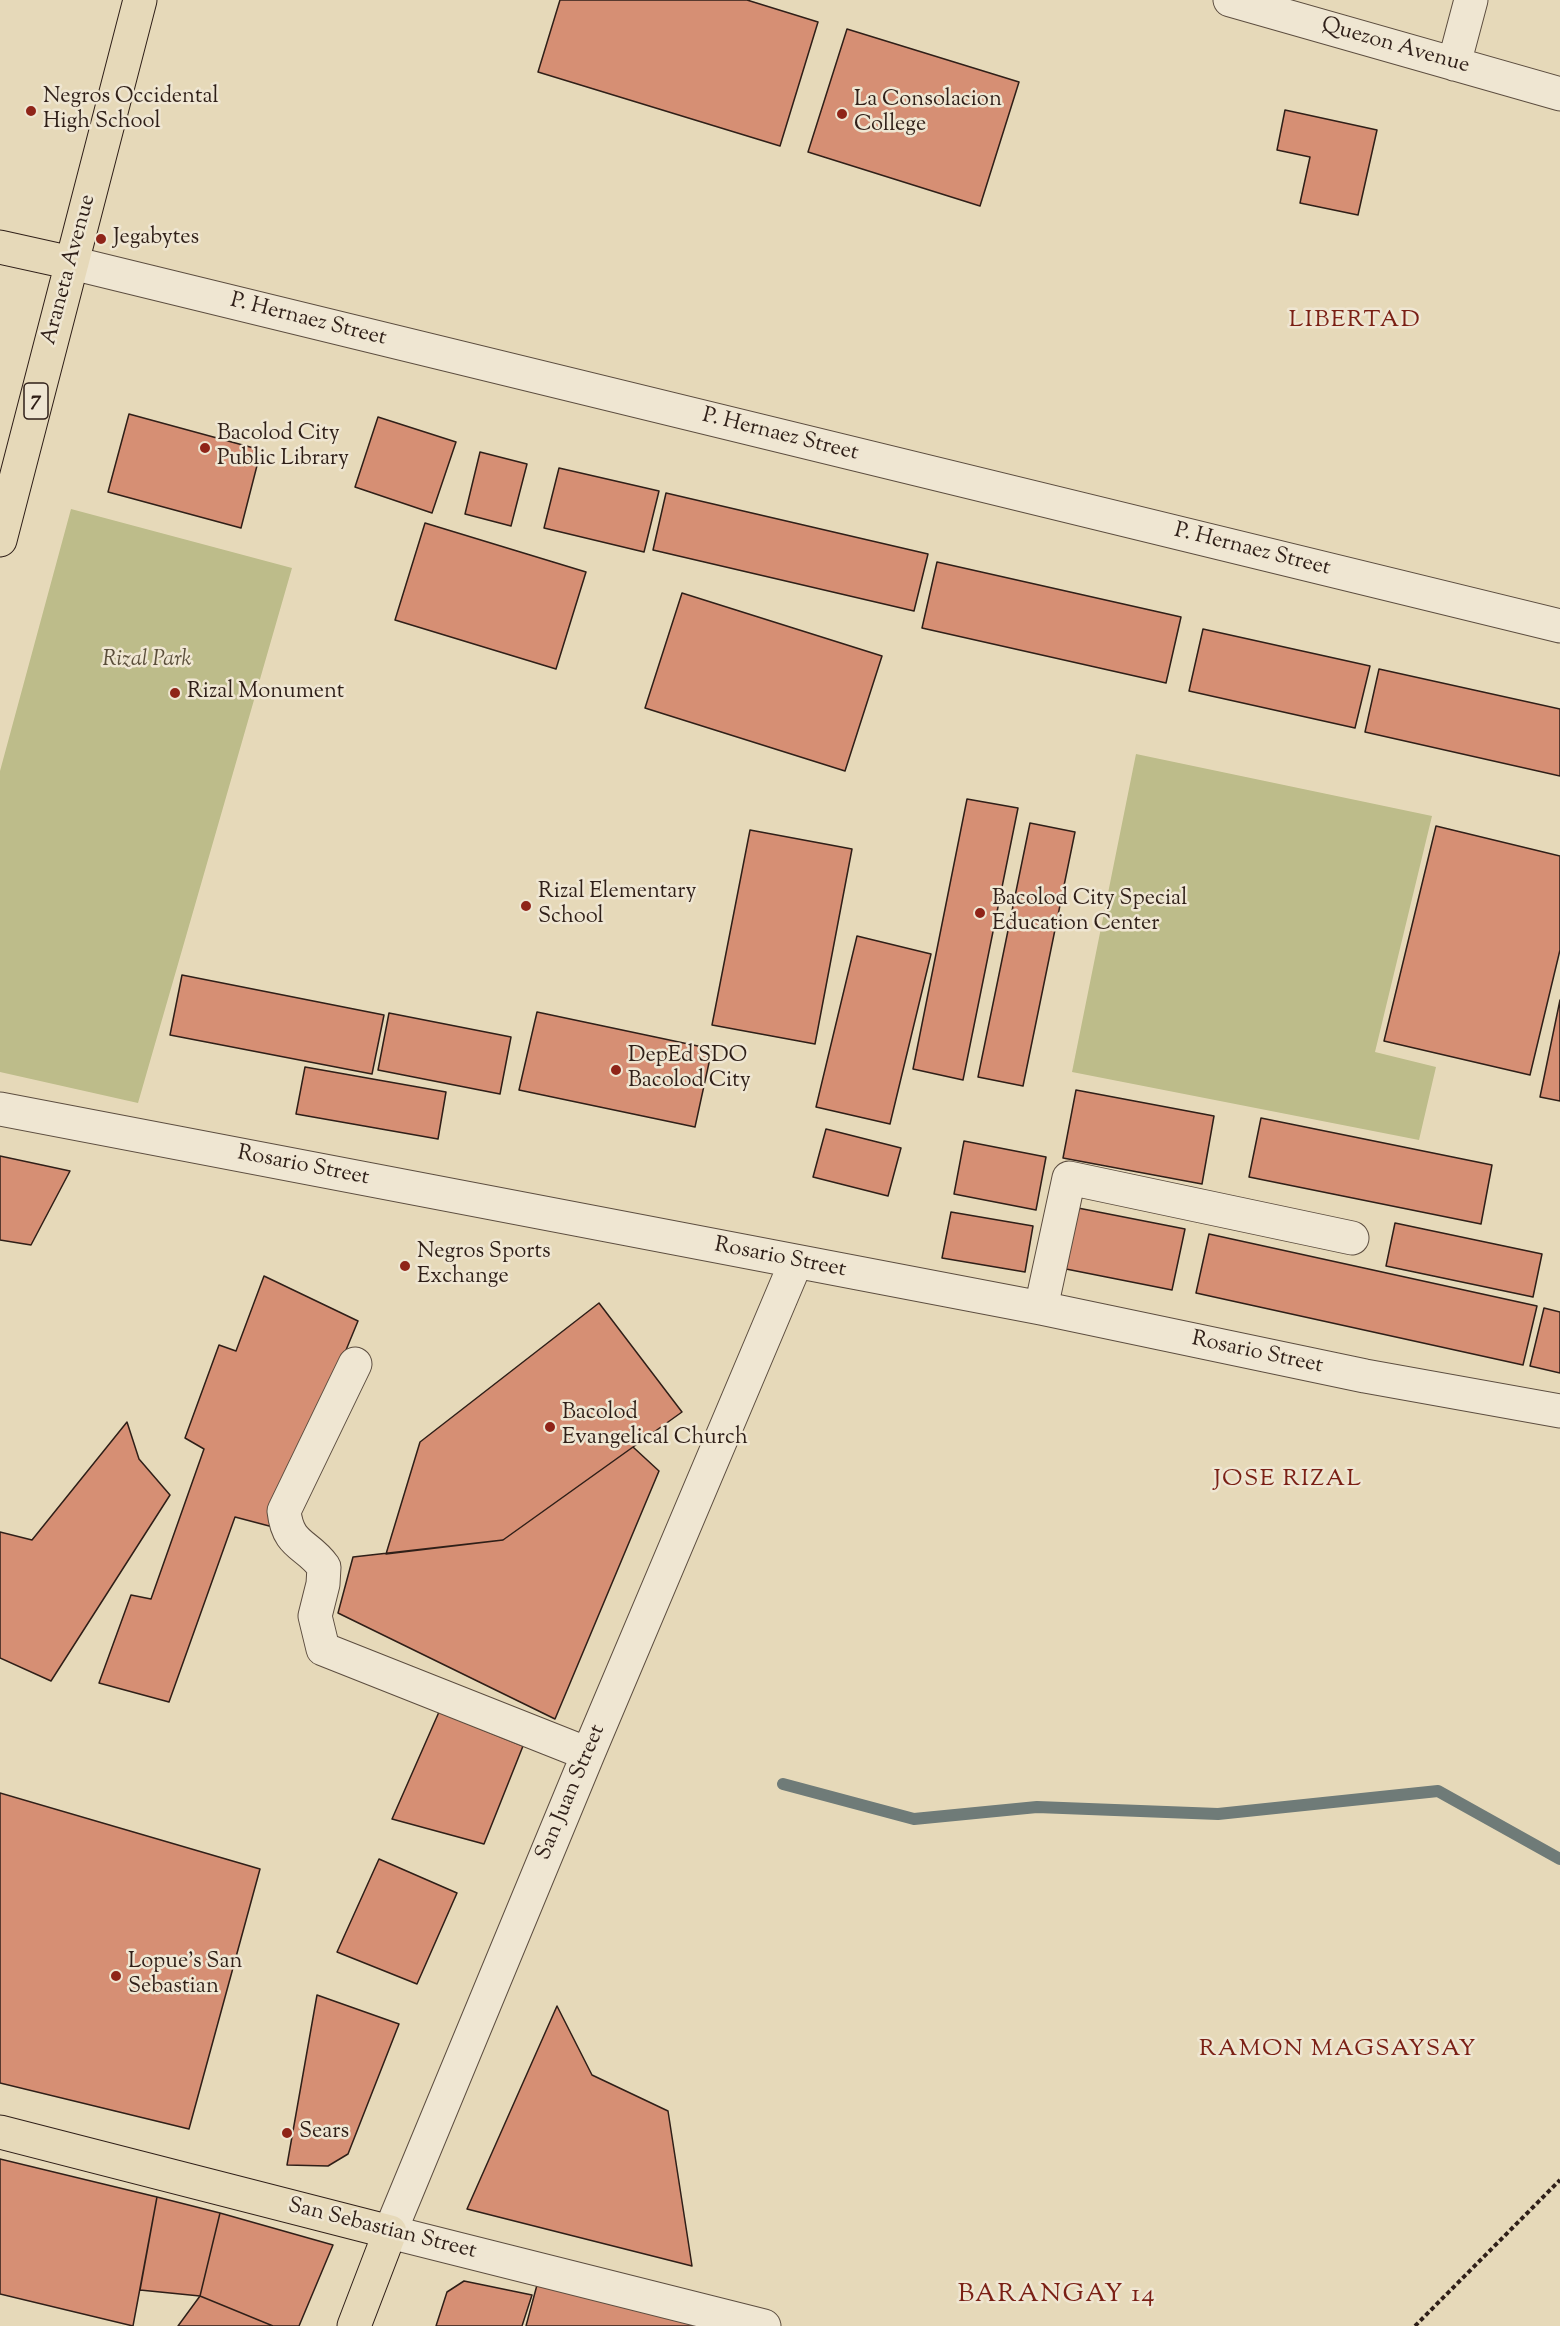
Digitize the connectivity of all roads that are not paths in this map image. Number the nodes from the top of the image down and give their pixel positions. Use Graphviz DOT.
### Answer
graph roads {
  1 [pos="140,0"];
  2 [pos="1230,0"];
  3 [pos="1471,0"];
  4 [pos="1454,64"];
  5 [pos="1560,94"];
  6 [pos="0,247"];
  7 [pos="72,263"];
  8 [pos="0,540"];
  9 [pos="1560,626"];
  10 [pos="0,1109"];
  11 [pos="1352,1238"];
  12 [pos="796,1262"];
  13 [pos="1041,1308"];
  14 [pos="355,1364"];
  15 [pos="1560,1411"];
  16 [pos="588,1754"];
  17 [pos="0,2132"];
  18 [pos="390,2232"];
  19 [pos="354,2326"];
  20 [pos="764,2326"];
  1 -- 7 [label="main road, Araneta Avenue / 7"];
  2 -- 4 [label="street, Quezon Avenue"];
  3 -- 4 [label="street"];
  4 -- 5 [label="street, Quezon Avenue"];
  6 -- 7 [label="main road, P. Hernaez Street"];
  7 -- 8 [label="main road, Araneta Avenue / 7"];
  7 -- 9 [label="street, P. Hernaez Street"];
  10 -- 12 [label="street, Rosario Street"];
  11 -- 13 [label="street"];
  12 -- 13 [label="street, Rosario Street"];
  12 -- 16 [label="street, San Juan Street"];
  13 -- 15 [label="street, Rosario Street"];
  14 -- 16 [label="street"];
  16 -- 18 [label="street, San Juan Street"];
  17 -- 18 [label="main road, San Sebastian Street"];
  18 -- 19 [label="main road, San Juan Street"];
  18 -- 20 [label="street, San Sebastian Street"];
}
